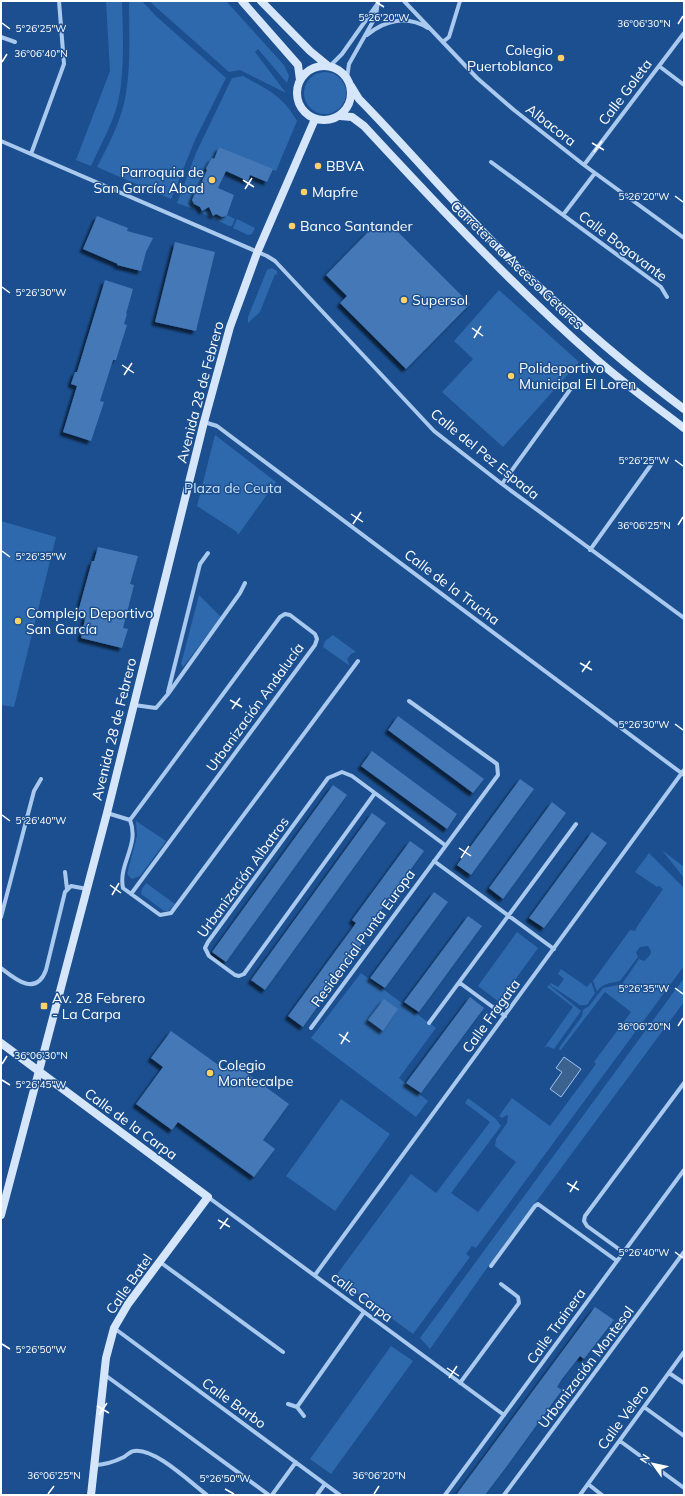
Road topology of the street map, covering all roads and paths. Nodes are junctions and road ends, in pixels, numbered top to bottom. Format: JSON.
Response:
{"nodes":[{"id":1,"x":59,"y":1,"type":"edge"},
{"id":2,"x":242,"y":1,"type":"edge"},
{"id":3,"x":261,"y":1,"type":"edge"},
{"id":4,"x":404,"y":1,"type":"edge"},
{"id":5,"x":460,"y":1,"type":"edge"},
{"id":6,"x":378,"y":2,"type":"edge"},
{"id":7,"x":434,"y":31,"type":"junction"},
{"id":8,"x":684,"y":33,"type":"edge"},
{"id":9,"x":1,"y":37,"type":"edge"},
{"id":10,"x":362,"y":40,"type":"junction"},
{"id":11,"x":444,"y":41,"type":"junction"},
{"id":12,"x":15,"y":42,"type":"dead end"},
{"id":13,"x":329,"y":66,"type":"junction"},
{"id":14,"x":659,"y":66,"type":"junction"},
{"id":15,"x":300,"y":80,"type":"junction"},
{"id":16,"x":349,"y":82,"type":"junction"},
{"id":17,"x":684,"y":85,"type":"edge"},
{"id":18,"x":340,"y":116,"type":"junction"},
{"id":19,"x":315,"y":119,"type":"junction"},
{"id":20,"x":1,"y":141,"type":"edge"},
{"id":21,"x":31,"y":154,"type":"junction"},
{"id":22,"x":491,"y":162,"type":"dead end"},
{"id":23,"x":584,"y":165,"type":"junction"},
{"id":24,"x":595,"y":172,"type":"junction"},
{"id":25,"x":563,"y":215,"type":"junction"},
{"id":26,"x":684,"y":238,"type":"edge"},
{"id":27,"x":257,"y":253,"type":"junction"},
{"id":28,"x":667,"y":297,"type":"dead end"},
{"id":29,"x":572,"y":387,"type":"dead end"},
{"id":30,"x":684,"y":409,"type":"edge"},
{"id":31,"x":204,"y":422,"type":"junction"},
{"id":32,"x":684,"y":428,"type":"edge"},
{"id":33,"x":653,"y":462,"type":"dead end"},
{"id":34,"x":502,"y":484,"type":"junction"},
{"id":35,"x":590,"y":550,"type":"junction"},
{"id":36,"x":208,"y":553,"type":"dead end"},
{"id":37,"x":245,"y":583,"type":"dead end"},
{"id":38,"x":684,"y":618,"type":"edge"},
{"id":39,"x":358,"y":661,"type":"dead end"},
{"id":40,"x":168,"y":694,"type":"junction"},
{"id":41,"x":409,"y":701,"type":"dead end"},
{"id":42,"x":133,"y":705,"type":"junction"},
{"id":43,"x":683,"y":773,"type":"edge"},
{"id":44,"x":41,"y":779,"type":"dead end"},
{"id":45,"x":375,"y":793,"type":"junction"},
{"id":46,"x":107,"y":813,"type":"junction"},
{"id":47,"x":130,"y":820,"type":"junction"},
{"id":48,"x":576,"y":824,"type":"dead end"},
{"id":49,"x":445,"y":845,"type":"junction"},
{"id":50,"x":434,"y":861,"type":"junction"},
{"id":51,"x":65,"y":872,"type":"dead end"},
{"id":52,"x":87,"y":889,"type":"junction"},
{"id":53,"x":67,"y":890,"type":"junction"},
{"id":54,"x":131,"y":894,"type":"junction"},
{"id":55,"x":509,"y":916,"type":"junction"},
{"id":56,"x":1,"y":917,"type":"edge"},
{"id":57,"x":554,"y":949,"type":"junction"},
{"id":58,"x":1,"y":968,"type":"edge"},
{"id":59,"x":460,"y":983,"type":"junction"},
{"id":60,"x":505,"y":1016,"type":"junction"},
{"id":61,"x":429,"y":1023,"type":"dead end"},
{"id":62,"x":311,"y":1028,"type":"dead end"},
{"id":63,"x":1,"y":1043,"type":"edge"},
{"id":64,"x":39,"y":1073,"type":"junction"},
{"id":65,"x":684,"y":1083,"type":"edge"},
{"id":66,"x":684,"y":1170,"type":"edge"},
{"id":67,"x":208,"y":1197,"type":"junction"},
{"id":68,"x":1,"y":1214,"type":"edge"},
{"id":69,"x":623,"y":1252,"type":"junction"},
{"id":70,"x":684,"y":1252,"type":"edge"},
{"id":71,"x":617,"y":1261,"type":"junction"},
{"id":72,"x":160,"y":1262,"type":"junction"},
{"id":73,"x":491,"y":1266,"type":"dead end"},
{"id":74,"x":315,"y":1275,"type":"junction"},
{"id":75,"x":501,"y":1284,"type":"dead end"},
{"id":76,"x":364,"y":1312,"type":"junction"},
{"id":77,"x":114,"y":1328,"type":"junction"},
{"id":78,"x":283,"y":1352,"type":"dead end"},
{"id":79,"x":684,"y":1352,"type":"edge"},
{"id":80,"x":669,"y":1373,"type":"junction"},
{"id":81,"x":104,"y":1374,"type":"junction"},
{"id":82,"x":460,"y":1383,"type":"junction"},
{"id":83,"x":684,"y":1383,"type":"edge"},
{"id":84,"x":288,"y":1404,"type":"dead end"},
{"id":85,"x":297,"y":1407,"type":"junction"},
{"id":86,"x":644,"y":1407,"type":"junction"},
{"id":87,"x":504,"y":1415,"type":"junction"},
{"id":88,"x":304,"y":1416,"type":"dead end"},
{"id":89,"x":684,"y":1436,"type":"edge"},
{"id":90,"x":620,"y":1441,"type":"junction"},
{"id":91,"x":296,"y":1462,"type":"junction"},
{"id":92,"x":94,"y":1465,"type":"junction"},
{"id":93,"x":325,"y":1484,"type":"junction"},
{"id":94,"x":588,"y":1484,"type":"junction"},
{"id":95,"x":684,"y":1488,"type":"edge"},
{"id":96,"x":91,"y":1495,"type":"edge"},
{"id":97,"x":207,"y":1495,"type":"edge"},
{"id":98,"x":270,"y":1495,"type":"edge"},
{"id":99,"x":317,"y":1495,"type":"edge"},
{"id":100,"x":340,"y":1495,"type":"edge"},
{"id":101,"x":445,"y":1495,"type":"edge"},
{"id":102,"x":504,"y":1495,"type":"edge"},
{"id":103,"x":580,"y":1495,"type":"edge"},
{"id":104,"x":602,"y":1495,"type":"edge"}],
"edges":[{"from":1,"to":21,"type":"street"},
{"from":2,"to":15,"type":"street"},
{"from":3,"to":13,"type":"street"},
{"from":4,"to":7,"type":"street","name":"Albacora"},
{"from":5,"to":11,"type":"street"},
{"from":6,"to":10,"type":"street"},
{"from":6,"to":13,"type":"street"},
{"from":7,"to":10,"type":"street","name":"Albacora"},
{"from":7,"to":11,"type":"street","name":"Albacora"},
{"from":8,"to":14,"type":"street","name":"Calle Goleta"},
{"from":9,"to":12,"type":"street"},
{"from":10,"to":16,"type":"street"},
{"from":11,"to":23,"type":"street","name":"Albacora"},
{"from":13,"to":15,"type":"street"},
{"from":13,"to":16,"type":"street"},
{"from":14,"to":17,"type":"street"},
{"from":14,"to":23,"type":"street","name":"Calle Goleta"},
{"from":15,"to":19,"type":"street"},
{"from":16,"to":18,"type":"street"},
{"from":16,"to":30,"type":"street","name":"Carretera a Acceso Getares"},
{"from":18,"to":19,"type":"street"},
{"from":18,"to":32,"type":"street","name":"Carretera a Acceso Getares"},
{"from":19,"to":27,"type":"street","name":"Avenida 28 de Febrero"},
{"from":20,"to":21,"type":"street","name":"Calle del Pez Espada"},
{"from":21,"to":27,"type":"street","name":"Calle del Pez Espada"},
{"from":22,"to":25,"type":"street","name":"Calle Bogavante"},
{"from":23,"to":24,"type":"street","name":"Albacora"},
{"from":24,"to":25,"type":"street","name":"Calle Bogavante"},
{"from":24,"to":26,"type":"street","name":"Albacora"},
{"from":25,"to":28,"type":"street","name":"Calle Bogavante"},
{"from":27,"to":31,"type":"street","name":"Avenida 28 de Febrero"},
{"from":27,"to":34,"type":"street","name":"Calle del Pez Espada"},
{"from":29,"to":34,"type":"street"},
{"from":31,"to":42,"type":"street","name":"Avenida 28 de Febrero"},
{"from":31,"to":43,"type":"street","name":"Calle de la Trucha"},
{"from":33,"to":35,"type":"street"},
{"from":34,"to":35,"type":"street","name":"Calle del Pez Espada"},
{"from":35,"to":38,"type":"street","name":"Calle del Pez Espada"},
{"from":36,"to":40,"type":"street"},
{"from":37,"to":40,"type":"street"},
{"from":39,"to":54,"type":"street"},
{"from":40,"to":42,"type":"street"},
{"from":41,"to":49,"type":"street","name":"Residencial Punta Europa"},
{"from":42,"to":46,"type":"street","name":"Avenida 28 de Febrero"},
{"from":43,"to":57,"type":"street","name":"Calle Fragata"},
{"from":44,"to":56,"type":"street"},
{"from":45,"to":45,"type":"street","name":"Urbanización Albatros"},
{"from":45,"to":49,"type":"street","name":"Urbanización Albatros"},
{"from":46,"to":47,"type":"street"},
{"from":46,"to":52,"type":"street","name":"Avenida 28 de Febrero"},
{"from":47,"to":54,"type":"street"},
{"from":47,"to":54,"type":"street","name":"Urbanización Andalucía"},
{"from":48,"to":55,"type":"street"},
{"from":49,"to":50,"type":"street","name":"Residencial Punta Europa"},
{"from":50,"to":55,"type":"street"},
{"from":50,"to":62,"type":"street","name":"Residencial Punta Europa"},
{"from":51,"to":53,"type":"street"},
{"from":52,"to":53,"type":"street"},
{"from":52,"to":64,"type":"street","name":"Avenida 28 de Febrero"},
{"from":53,"to":58,"type":"street"},
{"from":55,"to":57,"type":"street"},
{"from":55,"to":59,"type":"street"},
{"from":57,"to":60,"type":"street","name":"Calle Fragata"},
{"from":59,"to":60,"type":"street"},
{"from":59,"to":61,"type":"street"},
{"from":60,"to":74,"type":"street","name":"Calle Fragata"},
{"from":63,"to":64,"type":"street","name":"Calle de la Carpa"},
{"from":64,"to":67,"type":"street","name":"Calle de la Carpa"},
{"from":64,"to":68,"type":"street","name":"Avenida 28 de Febrero"},
{"from":65,"to":69,"type":"street"},
{"from":66,"to":69,"type":"street","name":"Calle Trainera"},
{"from":67,"to":72,"type":"street","name":"Calle Batel"},
{"from":67,"to":74,"type":"street","name":"calle Carpa"},
{"from":69,"to":71,"type":"street","name":"Calle Trainera"},
{"from":70,"to":102,"type":"street","name":"Urbanización Montesol"},
{"from":71,"to":73,"type":"street"},
{"from":71,"to":87,"type":"street","name":"Calle Trainera"},
{"from":72,"to":77,"type":"street","name":"Calle Batel"},
{"from":72,"to":78,"type":"street"},
{"from":74,"to":76,"type":"street","name":"calle Carpa"},
{"from":75,"to":82,"type":"street"},
{"from":76,"to":82,"type":"street","name":"calle Carpa"},
{"from":76,"to":85,"type":"street"},
{"from":77,"to":81,"type":"street","name":"Calle Batel"},
{"from":77,"to":91,"type":"street","name":"Calle Barbo"},
{"from":79,"to":80,"type":"street","name":"Calle Velero"},
{"from":80,"to":83,"type":"street"},
{"from":80,"to":86,"type":"street","name":"Calle Velero"},
{"from":81,"to":92,"type":"street","name":"Calle Batel"},
{"from":81,"to":98,"type":"street"},
{"from":82,"to":87,"type":"street","name":"calle Carpa"},
{"from":84,"to":85,"type":"street"},
{"from":85,"to":88,"type":"street"},
{"from":86,"to":89,"type":"street"},
{"from":86,"to":90,"type":"street","name":"Calle Velero"},
{"from":87,"to":101,"type":"street","name":"Calle Trainera"},
{"from":90,"to":94,"type":"street","name":"Calle Velero"},
{"from":90,"to":95,"type":"street"},
{"from":91,"to":93,"type":"street","name":"Calle Barbo"},
{"from":91,"to":98,"type":"street"},
{"from":92,"to":96,"type":"street","name":"Calle Batel"},
{"from":92,"to":97,"type":"street"},
{"from":93,"to":99,"type":"street"},
{"from":93,"to":100,"type":"street","name":"Calle Barbo"},
{"from":94,"to":103,"type":"street","name":"Calle Velero"},
{"from":94,"to":104,"type":"street"}]}
